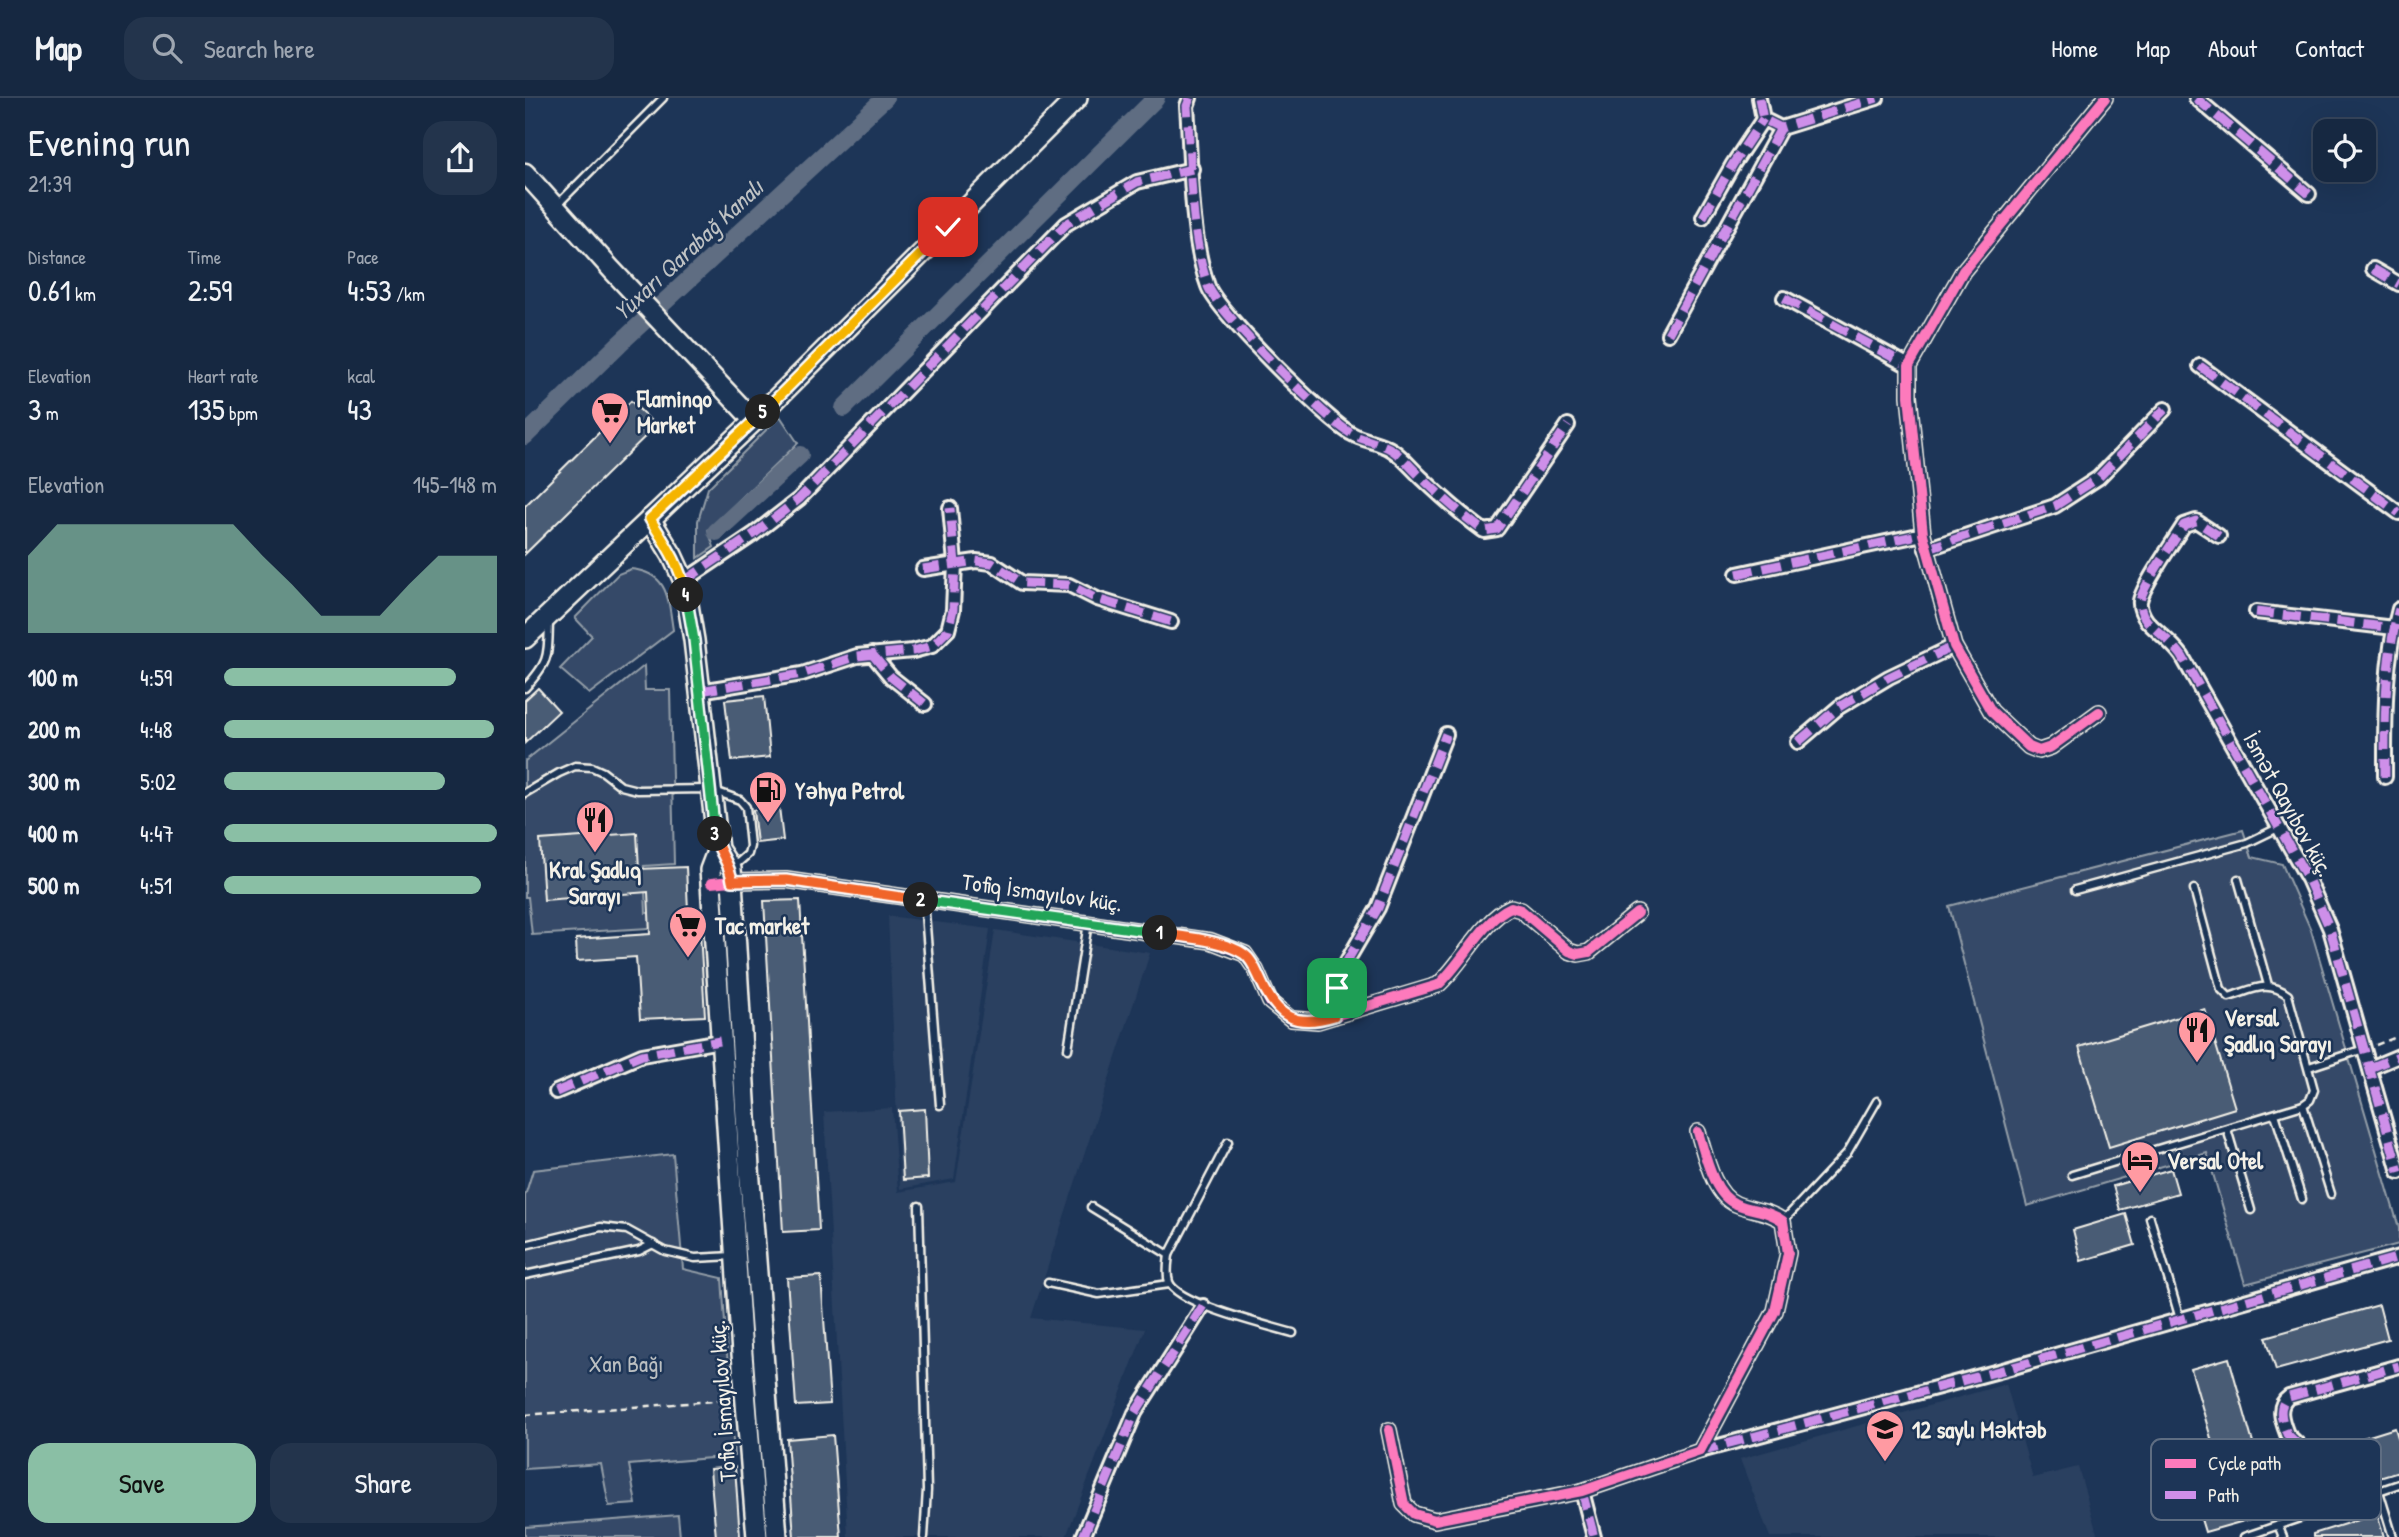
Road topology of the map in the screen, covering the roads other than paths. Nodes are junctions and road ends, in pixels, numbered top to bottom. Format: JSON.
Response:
{"nodes":[{"id":1,"x":663,"y":98,"type":"edge"},
{"id":2,"x":1076,"y":98,"type":"edge"},
{"id":3,"x":1190,"y":98,"type":"edge"},
{"id":4,"x":1759,"y":98,"type":"edge"},
{"id":5,"x":1877,"y":98,"type":"edge"},
{"id":6,"x":2105,"y":98,"type":"edge"},
{"id":7,"x":2196,"y":98,"type":"edge"},
{"id":8,"x":1763,"y":119,"type":"junction"},
{"id":9,"x":1781,"y":128,"type":"junction"},
{"id":10,"x":1192,"y":169,"type":"junction"},
{"id":11,"x":525,"y":173,"type":"edge"},
{"id":12,"x":2309,"y":194,"type":"dead end"},
{"id":13,"x":555,"y":206,"type":"junction"},
{"id":14,"x":1703,"y":217,"type":"dead end"},
{"id":15,"x":2373,"y":269,"type":"dead end"},
{"id":16,"x":2399,"y":284,"type":"edge"},
{"id":17,"x":1784,"y":298,"type":"dead end"},
{"id":18,"x":1668,"y":334,"type":"dead end"},
{"id":19,"x":1909,"y":366,"type":"junction"},
{"id":20,"x":2200,"y":366,"type":"dead end"},
{"id":21,"x":2165,"y":409,"type":"dead end"},
{"id":22,"x":754,"y":421,"type":"junction"},
{"id":23,"x":1568,"y":425,"type":"dead end"},
{"id":24,"x":950,"y":508,"type":"dead end"},
{"id":25,"x":2399,"y":513,"type":"edge"},
{"id":26,"x":650,"y":519,"type":"junction"},
{"id":27,"x":1923,"y":534,"type":"junction"},
{"id":28,"x":2220,"y":536,"type":"dead end"},
{"id":29,"x":1926,"y":549,"type":"junction"},
{"id":30,"x":955,"y":563,"type":"junction"},
{"id":31,"x":923,"y":569,"type":"dead end"},
{"id":32,"x":1737,"y":574,"type":"dead end"},
{"id":33,"x":684,"y":581,"type":"junction"},
{"id":34,"x":2399,"y":609,"type":"edge"},
{"id":35,"x":2256,"y":612,"type":"dead end"},
{"id":36,"x":550,"y":614,"type":"junction"},
{"id":37,"x":1171,"y":622,"type":"dead end"},
{"id":38,"x":2394,"y":628,"type":"junction"},
{"id":39,"x":525,"y":638,"type":"edge"},
{"id":40,"x":1954,"y":646,"type":"junction"},
{"id":41,"x":872,"y":654,"type":"junction"},
{"id":42,"x":525,"y":688,"type":"edge"},
{"id":43,"x":700,"y":691,"type":"junction"},
{"id":44,"x":925,"y":704,"type":"dead end"},
{"id":45,"x":2099,"y":712,"type":"dead end"},
{"id":46,"x":1446,"y":734,"type":"dead end"},
{"id":47,"x":1798,"y":743,"type":"dead end"},
{"id":48,"x":2385,"y":776,"type":"dead end"},
{"id":49,"x":709,"y":789,"type":"junction"},
{"id":50,"x":525,"y":793,"type":"edge"},
{"id":51,"x":2278,"y":828,"type":"junction"},
{"id":52,"x":717,"y":849,"type":"junction"},
{"id":53,"x":731,"y":875,"type":"junction"},
{"id":54,"x":2238,"y":880,"type":"dead end"},
{"id":55,"x":711,"y":883,"type":"junction"},
{"id":56,"x":2075,"y":890,"type":"dead end"},
{"id":57,"x":2194,"y":890,"type":"dead end"},
{"id":58,"x":925,"y":900,"type":"junction"},
{"id":59,"x":1637,"y":913,"type":"dead end"},
{"id":60,"x":1088,"y":923,"type":"junction"},
{"id":61,"x":2268,"y":985,"type":"junction"},
{"id":62,"x":1334,"y":1016,"type":"junction"},
{"id":63,"x":720,"y":1041,"type":"junction"},
{"id":64,"x":1068,"y":1049,"type":"dead end"},
{"id":65,"x":2364,"y":1049,"type":"junction"},
{"id":66,"x":2399,"y":1056,"type":"edge"},
{"id":67,"x":2309,"y":1067,"type":"junction"},
{"id":68,"x":2369,"y":1068,"type":"junction"},
{"id":69,"x":556,"y":1092,"type":"dead end"},
{"id":70,"x":1877,"y":1101,"type":"dead end"},
{"id":71,"x":940,"y":1105,"type":"dead end"},
{"id":72,"x":2303,"y":1105,"type":"junction"},
{"id":73,"x":2275,"y":1114,"type":"junction"},
{"id":74,"x":2227,"y":1129,"type":"junction"},
{"id":75,"x":1697,"y":1132,"type":"dead end"},
{"id":76,"x":1228,"y":1142,"type":"dead end"},
{"id":77,"x":2399,"y":1172,"type":"edge"},
{"id":78,"x":2072,"y":1175,"type":"dead end"},
{"id":79,"x":2331,"y":1194,"type":"dead end"},
{"id":80,"x":2302,"y":1199,"type":"dead end"},
{"id":81,"x":919,"y":1206,"type":"dead end"},
{"id":82,"x":1091,"y":1207,"type":"dead end"},
{"id":83,"x":2251,"y":1210,"type":"dead end"},
{"id":84,"x":2150,"y":1218,"type":"dead end"},
{"id":85,"x":1783,"y":1221,"type":"junction"},
{"id":86,"x":653,"y":1244,"type":"junction"},
{"id":87,"x":525,"y":1245,"type":"edge"},
{"id":88,"x":1169,"y":1255,"type":"junction"},
{"id":89,"x":735,"y":1256,"type":"junction"},
{"id":90,"x":2399,"y":1257,"type":"edge"},
{"id":91,"x":525,"y":1275,"type":"edge"},
{"id":92,"x":1048,"y":1283,"type":"dead end"},
{"id":93,"x":1169,"y":1283,"type":"junction"},
{"id":94,"x":1203,"y":1306,"type":"junction"},
{"id":95,"x":2180,"y":1320,"type":"junction"},
{"id":96,"x":1293,"y":1333,"type":"dead end"},
{"id":97,"x":2399,"y":1366,"type":"edge"},
{"id":98,"x":1389,"y":1430,"type":"dead end"},
{"id":99,"x":2293,"y":1439,"type":"edge"},
{"id":100,"x":1700,"y":1451,"type":"junction"},
{"id":101,"x":2399,"y":1484,"type":"edge"},
{"id":102,"x":2381,"y":1490,"type":"edge"},
{"id":103,"x":1582,"y":1492,"type":"junction"},
{"id":104,"x":2381,"y":1498,"type":"edge"},
{"id":105,"x":2293,"y":1520,"type":"edge"},
{"id":106,"x":2278,"y":1525,"type":"junction"},
{"id":107,"x":757,"y":1537,"type":"edge"},
{"id":108,"x":777,"y":1537,"type":"edge"},
{"id":109,"x":923,"y":1537,"type":"edge"},
{"id":110,"x":1083,"y":1537,"type":"edge"},
{"id":111,"x":1594,"y":1537,"type":"edge"},
{"id":112,"x":2244,"y":1537,"type":"edge"},
{"id":113,"x":2283,"y":1537,"type":"edge"},
{"id":114,"x":2393,"y":1537,"type":"edge"}],
"edges":[{"from":1,"to":13,"type":"lane"},
{"from":2,"to":22,"type":"main road"},
{"from":3,"to":10,"type":"street"},
{"from":4,"to":8,"type":"street"},
{"from":5,"to":9,"type":"street"},
{"from":6,"to":19,"type":"street"},
{"from":7,"to":12,"type":"street"},
{"from":8,"to":9,"type":"street"},
{"from":8,"to":14,"type":"street"},
{"from":9,"to":18,"type":"street"},
{"from":10,"to":23,"type":"street"},
{"from":10,"to":33,"type":"street"},
{"from":11,"to":13,"type":"street"},
{"from":13,"to":22,"type":"street"},
{"from":15,"to":16,"type":"street"},
{"from":17,"to":19,"type":"street"},
{"from":19,"to":27,"type":"street"},
{"from":20,"to":25,"type":"street"},
{"from":21,"to":29,"type":"street"},
{"from":22,"to":26,"type":"main road"},
{"from":24,"to":30,"type":"street"},
{"from":26,"to":33,"type":"main road"},
{"from":26,"to":36,"type":"main road"},
{"from":27,"to":29,"type":"street"},
{"from":27,"to":32,"type":"street"},
{"from":28,"to":51,"type":"street","name":"İsmət Qayıbov küç."},
{"from":29,"to":40,"type":"street"},
{"from":30,"to":31,"type":"street"},
{"from":30,"to":37,"type":"street"},
{"from":30,"to":41,"type":"street"},
{"from":33,"to":43,"type":"main road"},
{"from":34,"to":38,"type":"street"},
{"from":35,"to":38,"type":"street"},
{"from":36,"to":39,"type":"main road"},
{"from":36,"to":42,"type":"lane"},
{"from":38,"to":48,"type":"street"},
{"from":40,"to":45,"type":"street"},
{"from":40,"to":47,"type":"street"},
{"from":41,"to":43,"type":"street"},
{"from":41,"to":44,"type":"street"},
{"from":43,"to":49,"type":"main road"},
{"from":46,"to":62,"type":"street"},
{"from":49,"to":50,"type":"lane"},
{"from":49,"to":52,"type":"main road"},
{"from":49,"to":53,"type":"lane"},
{"from":51,"to":56,"type":"lane"},
{"from":51,"to":65,"type":"street","name":"İsmət Qayıbov küç."},
{"from":52,"to":53,"type":"main road"},
{"from":52,"to":55,"type":"main road","name":"Tofiq İsmayılov küç."},
{"from":53,"to":55,"type":"street","name":"Tofiq İsmayılov küç."},
{"from":53,"to":58,"type":"street","name":"Tofiq İsmayılov küç."},
{"from":53,"to":108,"type":"main road"},
{"from":54,"to":61,"type":"lane"},
{"from":55,"to":63,"type":"main road","name":"Tofiq İsmayılov küç."},
{"from":57,"to":61,"type":"lane"},
{"from":58,"to":60,"type":"street","name":"Tofiq İsmayılov küç."},
{"from":58,"to":71,"type":"lane"},
{"from":59,"to":62,"type":"street","name":"Tofiq İsmayılov küç."},
{"from":60,"to":62,"type":"street","name":"Tofiq İsmayılov küç."},
{"from":60,"to":64,"type":"lane"},
{"from":61,"to":67,"type":"lane"},
{"from":63,"to":69,"type":"street"},
{"from":63,"to":89,"type":"main road","name":"Tofiq İsmayılov küç."},
{"from":65,"to":67,"type":"lane"},
{"from":65,"to":68,"type":"street","name":"İsmət Qayıbov küç."},
{"from":66,"to":68,"type":"street"},
{"from":67,"to":72,"type":"lane"},
{"from":68,"to":77,"type":"street","name":"İsmət Qayıbov küç."},
{"from":70,"to":85,"type":"lane"},
{"from":72,"to":73,"type":"lane"},
{"from":72,"to":79,"type":"lane"},
{"from":73,"to":74,"type":"lane"},
{"from":73,"to":80,"type":"lane"},
{"from":74,"to":78,"type":"lane"},
{"from":74,"to":83,"type":"lane"},
{"from":75,"to":85,"type":"street"},
{"from":76,"to":88,"type":"lane"},
{"from":81,"to":109,"type":"lane"},
{"from":82,"to":88,"type":"lane"},
{"from":84,"to":95,"type":"lane"},
{"from":85,"to":100,"type":"street"},
{"from":86,"to":87,"type":"lane"},
{"from":86,"to":89,"type":"lane"},
{"from":86,"to":91,"type":"lane"},
{"from":88,"to":93,"type":"lane"},
{"from":89,"to":107,"type":"main road","name":"Tofiq İsmayılov küç."},
{"from":90,"to":95,"type":"street"},
{"from":92,"to":93,"type":"lane"},
{"from":93,"to":94,"type":"lane"},
{"from":94,"to":96,"type":"lane"},
{"from":94,"to":110,"type":"street"},
{"from":95,"to":100,"type":"street"},
{"from":97,"to":99,"type":"street"},
{"from":98,"to":103,"type":"street"},
{"from":100,"to":103,"type":"street"},
{"from":101,"to":102,"type":"lane"},
{"from":103,"to":111,"type":"street"},
{"from":104,"to":114,"type":"lane"},
{"from":105,"to":106,"type":"lane"},
{"from":106,"to":112,"type":"lane"},
{"from":106,"to":113,"type":"lane"}]}
